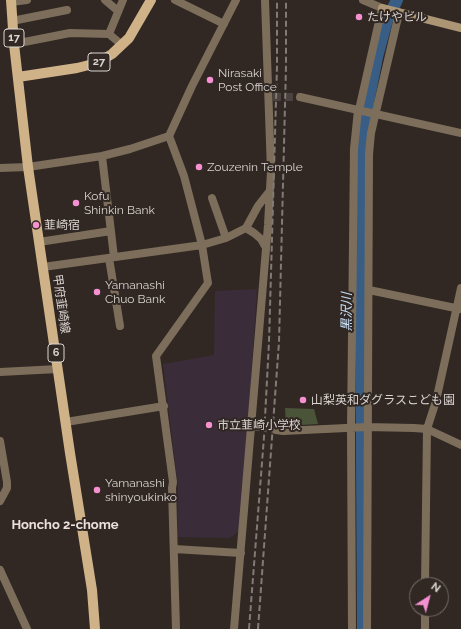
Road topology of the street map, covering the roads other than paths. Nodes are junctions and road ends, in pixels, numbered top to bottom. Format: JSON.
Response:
{"nodes":[{"id":1,"x":27,"y":0,"type":"edge"},
{"id":2,"x":105,"y":0,"type":"edge"},
{"id":3,"x":123,"y":0,"type":"edge"},
{"id":4,"x":151,"y":0,"type":"edge"},
{"id":5,"x":175,"y":0,"type":"edge"},
{"id":6,"x":236,"y":0,"type":"edge"},
{"id":7,"x":265,"y":0,"type":"edge"},
{"id":8,"x":364,"y":0,"type":"edge"},
{"id":9,"x":11,"y":1,"type":"edge"},
{"id":10,"x":382,"y":8,"type":"junction"},
{"id":11,"x":67,"y":10,"type":"dead end"},
{"id":12,"x":118,"y":11,"type":"junction"},
{"id":13,"x":399,"y":13,"type":"junction"},
{"id":14,"x":12,"y":21,"type":"junction"},
{"id":15,"x":224,"y":24,"type":"junction"},
{"id":16,"x":461,"y":28,"type":"edge"},
{"id":17,"x":109,"y":34,"type":"junction"},
{"id":18,"x":14,"y":44,"type":"junction"},
{"id":19,"x":122,"y":45,"type":"junction"},
{"id":20,"x":18,"y":77,"type":"junction"},
{"id":21,"x":300,"y":97,"type":"tunnel mouth"},
{"id":22,"x":359,"y":110,"type":"junction"},
{"id":23,"x":375,"y":113,"type":"junction"},
{"id":24,"x":461,"y":133,"type":"edge"},
{"id":25,"x":169,"y":136,"type":"junction"},
{"id":26,"x":102,"y":156,"type":"junction"},
{"id":27,"x":28,"y":167,"type":"junction"},
{"id":28,"x":0,"y":168,"type":"edge"},
{"id":29,"x":270,"y":191,"type":"junction"},
{"id":30,"x":212,"y":198,"type":"dead end"},
{"id":31,"x":246,"y":228,"type":"junction"},
{"id":32,"x":111,"y":230,"type":"junction"},
{"id":33,"x":226,"y":238,"type":"junction"},
{"id":34,"x":39,"y":242,"type":"junction"},
{"id":35,"x":202,"y":245,"type":"junction"},
{"id":36,"x":265,"y":246,"type":"junction"},
{"id":37,"x":112,"y":258,"type":"junction"},
{"id":38,"x":43,"y":267,"type":"junction"},
{"id":39,"x":461,"y":288,"type":"edge"},
{"id":40,"x":369,"y":290,"type":"junction"},
{"id":41,"x":459,"y":308,"type":"edge"},
{"id":42,"x":120,"y":326,"type":"dead end"},
{"id":43,"x":58,"y":369,"type":"junction"},
{"id":44,"x":0,"y":372,"type":"edge"},
{"id":45,"x":164,"y":406,"type":"junction"},
{"id":46,"x":66,"y":422,"type":"junction"},
{"id":47,"x":251,"y":426,"type":"junction"},
{"id":48,"x":260,"y":427,"type":"tunnel mouth"},
{"id":49,"x":367,"y":427,"type":"junction"},
{"id":50,"x":351,"y":428,"type":"junction"},
{"id":51,"x":427,"y":429,"type":"junction"},
{"id":52,"x":276,"y":430,"type":"tunnel mouth"},
{"id":53,"x":0,"y":441,"type":"edge"},
{"id":54,"x":461,"y":445,"type":"edge"},
{"id":55,"x":0,"y":501,"type":"edge"},
{"id":56,"x":174,"y":549,"type":"junction"},
{"id":57,"x":241,"y":553,"type":"junction"},
{"id":58,"x":0,"y":570,"type":"edge"},
{"id":59,"x":425,"y":577,"type":"edge"},
{"id":60,"x":425,"y":617,"type":"edge"},
{"id":61,"x":27,"y":629,"type":"edge"},
{"id":62,"x":95,"y":629,"type":"edge"},
{"id":63,"x":176,"y":629,"type":"edge"},
{"id":64,"x":234,"y":629,"type":"edge"},
{"id":65,"x":352,"y":629,"type":"edge"},
{"id":66,"x":367,"y":629,"type":"edge"},
{"id":67,"x":424,"y":629,"type":"edge"}],
"edges":[{"from":1,"to":9,"type":"street"},
{"from":2,"to":12,"type":"street"},
{"from":3,"to":12,"type":"street"},
{"from":4,"to":19,"type":"main road","number":"27"},
{"from":5,"to":15,"type":"street"},
{"from":6,"to":15,"type":"street"},
{"from":7,"to":29,"type":"street"},
{"from":8,"to":10,"type":"street"},
{"from":9,"to":14,"type":"main road","number":"17"},
{"from":10,"to":13,"type":"street"},
{"from":10,"to":22,"type":"street"},
{"from":11,"to":14,"type":"street"},
{"from":12,"to":17,"type":"street"},
{"from":13,"to":16,"type":"street"},
{"from":13,"to":23,"type":"street"},
{"from":14,"to":18,"type":"main road","number":"17"},
{"from":15,"to":25,"type":"street"},
{"from":17,"to":18,"type":"street"},
{"from":17,"to":19,"type":"street"},
{"from":18,"to":20,"type":"main road","number":"17"},
{"from":19,"to":20,"type":"main road","number":"27"},
{"from":20,"to":27,"type":"main road","name":"甲府韮崎線","number":"6"},
{"from":21,"to":22,"type":"street"},
{"from":22,"to":23,"type":"street"},
{"from":22,"to":50,"type":"street"},
{"from":23,"to":24,"type":"street"},
{"from":23,"to":40,"type":"street"},
{"from":25,"to":26,"type":"street"},
{"from":25,"to":35,"type":"street"},
{"from":26,"to":27,"type":"street"},
{"from":26,"to":32,"type":"street"},
{"from":27,"to":28,"type":"street"},
{"from":27,"to":34,"type":"main road","name":"甲府韮崎線","number":"6"},
{"from":29,"to":31,"type":"street"},
{"from":29,"to":36,"type":"street"},
{"from":30,"to":33,"type":"street"},
{"from":31,"to":33,"type":"street"},
{"from":31,"to":36,"type":"street"},
{"from":32,"to":34,"type":"street"},
{"from":32,"to":37,"type":"street"},
{"from":33,"to":35,"type":"street"},
{"from":34,"to":38,"type":"main road","name":"甲府韮崎線","number":"6"},
{"from":35,"to":37,"type":"street"},
{"from":35,"to":45,"type":"street"},
{"from":36,"to":47,"type":"street"},
{"from":37,"to":38,"type":"street"},
{"from":37,"to":42,"type":"street"},
{"from":38,"to":43,"type":"main road","name":"甲府韮崎線","number":"6"},
{"from":39,"to":41,"type":"street"},
{"from":40,"to":41,"type":"street"},
{"from":40,"to":49,"type":"street"},
{"from":41,"to":51,"type":"street"},
{"from":43,"to":44,"type":"street"},
{"from":43,"to":46,"type":"main road","name":"甲府韮崎線","number":"6"},
{"from":45,"to":46,"type":"street"},
{"from":45,"to":56,"type":"street"},
{"from":46,"to":62,"type":"main road","name":"甲府韮崎線","number":"6"},
{"from":47,"to":48,"type":"street"},
{"from":47,"to":57,"type":"street"},
{"from":49,"to":50,"type":"street"},
{"from":49,"to":51,"type":"street"},
{"from":49,"to":66,"type":"street"},
{"from":50,"to":52,"type":"street"},
{"from":50,"to":65,"type":"street"},
{"from":51,"to":54,"type":"street"},
{"from":51,"to":59,"type":"street"},
{"from":53,"to":55,"type":"street"},
{"from":56,"to":57,"type":"street"},
{"from":56,"to":63,"type":"street"},
{"from":57,"to":64,"type":"street"},
{"from":58,"to":61,"type":"street"},
{"from":60,"to":67,"type":"street"}]}
